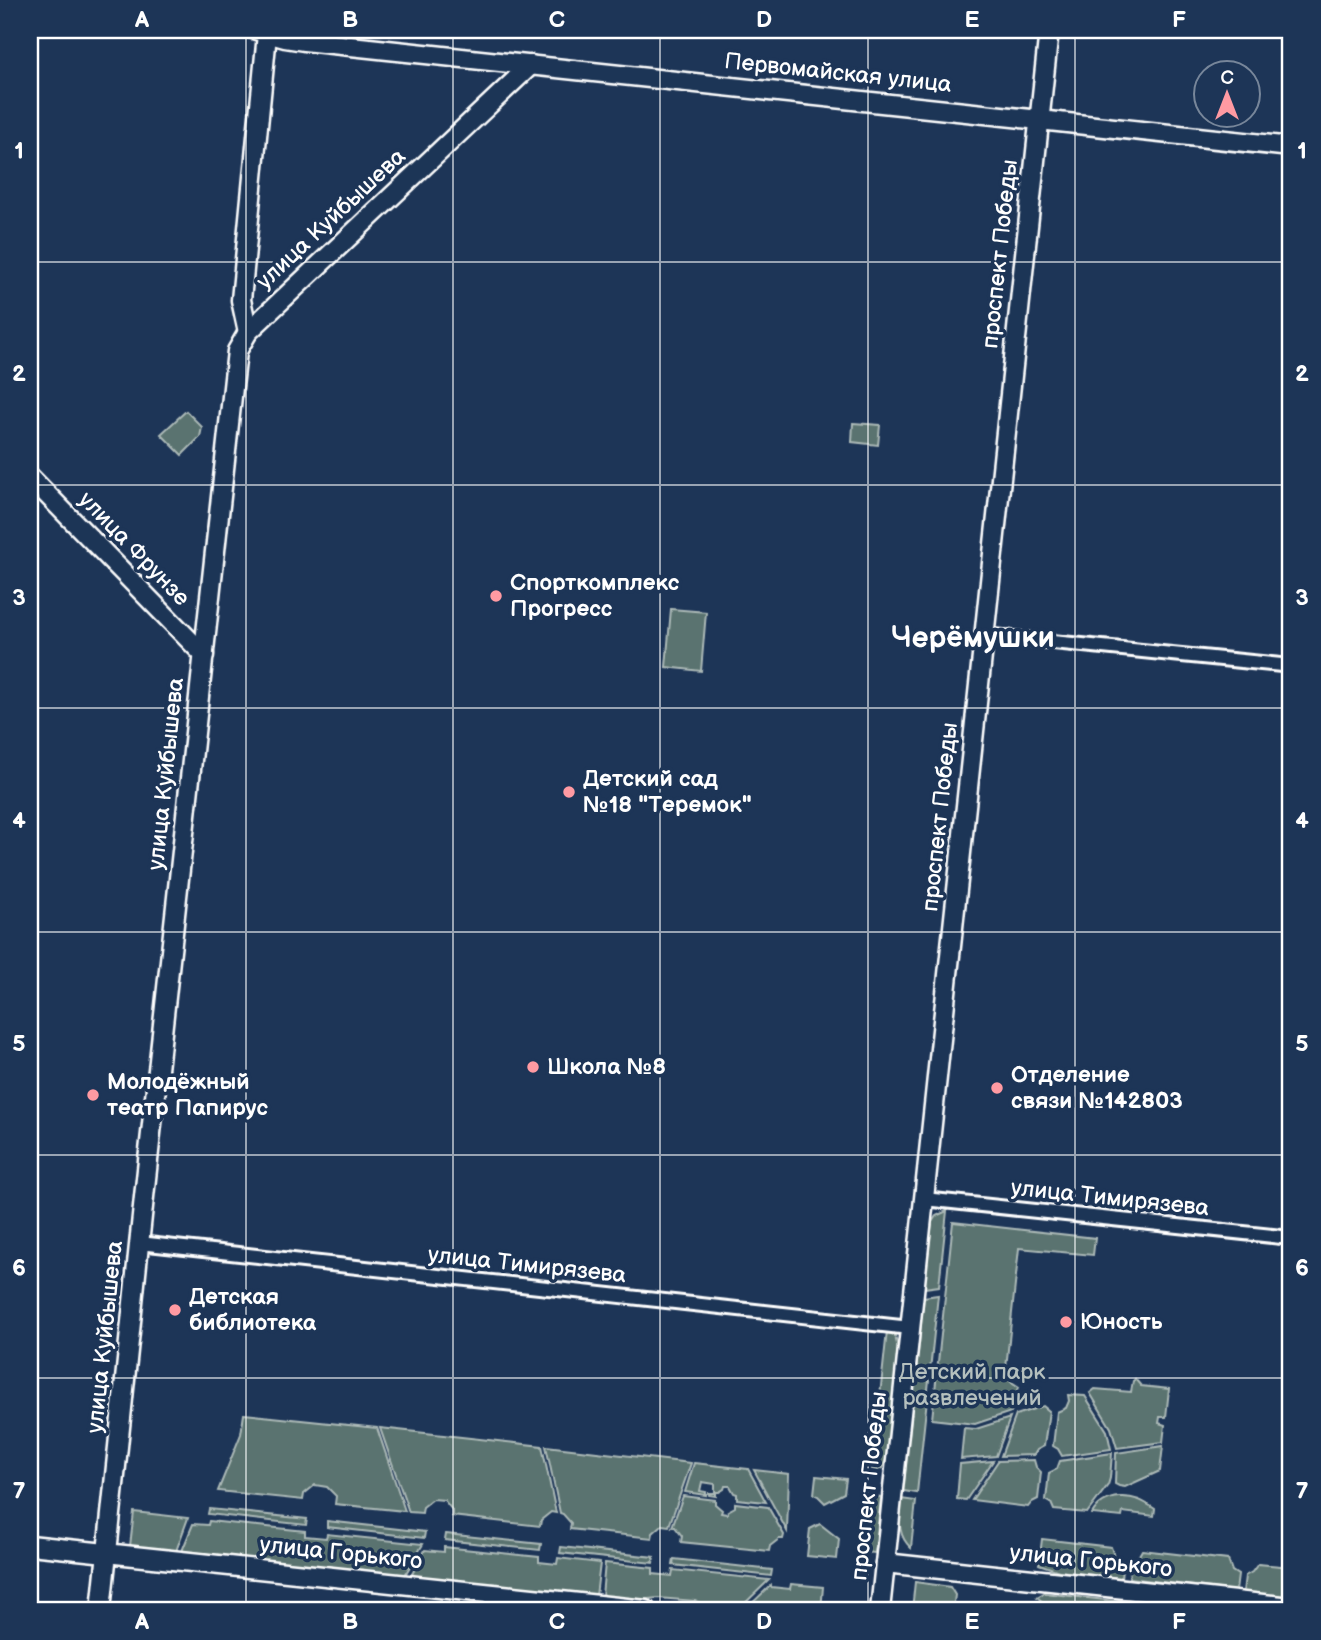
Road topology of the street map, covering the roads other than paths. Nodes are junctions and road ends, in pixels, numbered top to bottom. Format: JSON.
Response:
{"nodes":[{"id":1,"x":1049,"y":30,"type":"edge"},
{"id":2,"x":261,"y":32,"type":"edge"},
{"id":3,"x":531,"y":65,"type":"junction"},
{"id":4,"x":1039,"y":120,"type":"junction"},
{"id":5,"x":1291,"y":147,"type":"edge"},
{"id":6,"x":247,"y":332,"type":"junction"},
{"id":7,"x":30,"y":477,"type":"edge"},
{"id":8,"x":984,"y":635,"type":"junction"},
{"id":9,"x":204,"y":655,"type":"junction"},
{"id":10,"x":1291,"y":666,"type":"edge"},
{"id":11,"x":924,"y":1199,"type":"junction"},
{"id":12,"x":1291,"y":1238,"type":"edge"},
{"id":13,"x":139,"y":1243,"type":"junction"},
{"id":14,"x":910,"y":1328,"type":"junction"},
{"id":15,"x":30,"y":1545,"type":"edge"},
{"id":16,"x":107,"y":1553,"type":"junction"},
{"id":17,"x":885,"y":1563,"type":"junction"},
{"id":18,"x":1204,"y":1604,"type":"edge"},
{"id":19,"x":1291,"y":1607,"type":"edge"},
{"id":20,"x":614,"y":1609,"type":"edge"},
{"id":21,"x":101,"y":1610,"type":"edge"},
{"id":22,"x":646,"y":1610,"type":"edge"},
{"id":23,"x":880,"y":1610,"type":"edge"}],
"edges":[{"from":1,"to":4,"type":"main road","name":"проспект Победы"},
{"from":2,"to":3,"type":"main road","name":"Первомайская улица"},
{"from":2,"to":6,"type":"main road"},
{"from":3,"to":4,"type":"main road","name":"Первомайская улица"},
{"from":3,"to":6,"type":"main road","name":"улица Куйбышева"},
{"from":4,"to":5,"type":"main road","name":"Первомайская улица"},
{"from":4,"to":8,"type":"main road","name":"проспект Победы"},
{"from":6,"to":9,"type":"main road","name":"улица Куйбышева"},
{"from":7,"to":9,"type":"main road","name":"улица Фрунзе"},
{"from":8,"to":10,"type":"street"},
{"from":8,"to":11,"type":"main road","name":"проспект Победы"},
{"from":9,"to":13,"type":"main road","name":"улица Куйбышева"},
{"from":11,"to":12,"type":"street","name":"улица Тимирязева"},
{"from":11,"to":14,"type":"main road","name":"проспект Победы"},
{"from":13,"to":14,"type":"street","name":"улица Тимирязева"},
{"from":13,"to":16,"type":"main road","name":"улица Куйбышева"},
{"from":14,"to":17,"type":"main road","name":"проспект Победы"},
{"from":15,"to":16,"type":"main road","name":"улица Горького"},
{"from":16,"to":20,"type":"main road","name":"улица Горького"},
{"from":16,"to":21,"type":"main road","name":"улица Куйбышева"},
{"from":17,"to":18,"type":"main road","name":"улица Горького"},
{"from":17,"to":23,"type":"main road","name":"проспект Победы"},
{"from":18,"to":19,"type":"main road","name":"улица Горького"},
{"from":20,"to":22,"type":"main road","name":"улица Горького"}]}
